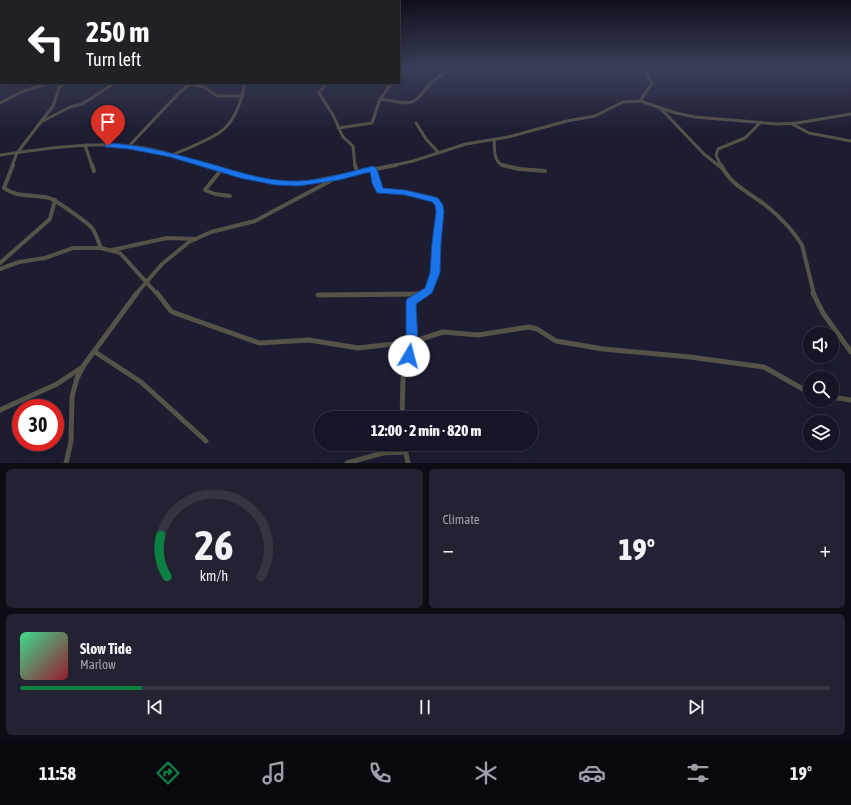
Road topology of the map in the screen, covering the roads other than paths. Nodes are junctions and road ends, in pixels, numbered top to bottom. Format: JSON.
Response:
{"nodes":[{"id":1,"x":28,"y":90,"type":"edge"},
{"id":2,"x":58,"y":90,"type":"edge"},
{"id":3,"x":105,"y":90,"type":"edge"},
{"id":4,"x":183,"y":90,"type":"edge"},
{"id":5,"x":208,"y":90,"type":"edge"},
{"id":6,"x":244,"y":90,"type":"edge"},
{"id":7,"x":320,"y":90,"type":"edge"},
{"id":8,"x":387,"y":90,"type":"edge"},
{"id":9,"x":425,"y":90,"type":"edge"},
{"id":10,"x":649,"y":90,"type":"edge"},
{"id":11,"x":243,"y":96,"type":"junction"},
{"id":12,"x":380,"y":99,"type":"junction"},
{"id":13,"x":640,"y":101,"type":"junction"},
{"id":14,"x":0,"y":103,"type":"edge"},
{"id":15,"x":661,"y":108,"type":"junction"},
{"id":16,"x":851,"y":114,"type":"edge"},
{"id":17,"x":41,"y":122,"type":"junction"},
{"id":18,"x":761,"y":122,"type":"junction"},
{"id":19,"x":416,"y":123,"type":"dead end"},
{"id":20,"x":791,"y":124,"type":"junction"},
{"id":21,"x":338,"y":128,"type":"junction"},
{"id":22,"x":494,"y":140,"type":"junction"},
{"id":23,"x":851,"y":141,"type":"edge"},
{"id":24,"x":85,"y":145,"type":"junction"},
{"id":25,"x":129,"y":146,"type":"junction"},
{"id":26,"x":438,"y":152,"type":"junction"},
{"id":27,"x":17,"y":153,"type":"junction"},
{"id":28,"x":171,"y":155,"type":"junction"},
{"id":29,"x":0,"y":156,"type":"edge"},
{"id":30,"x":373,"y":169,"type":"junction"},
{"id":31,"x":723,"y":169,"type":"junction"},
{"id":32,"x":221,"y":170,"type":"junction"},
{"id":33,"x":94,"y":171,"type":"dead end"},
{"id":34,"x":357,"y":172,"type":"junction"},
{"id":35,"x":545,"y":172,"type":"dead end"},
{"id":36,"x":339,"y":177,"type":"junction"},
{"id":37,"x":230,"y":196,"type":"dead end"},
{"id":38,"x":55,"y":200,"type":"junction"},
{"id":39,"x":196,"y":239,"type":"junction"},
{"id":40,"x":101,"y":248,"type":"junction"},
{"id":41,"x":112,"y":250,"type":"junction"},
{"id":42,"x":0,"y":263,"type":"edge"},
{"id":43,"x":0,"y":270,"type":"edge"},
{"id":44,"x":146,"y":280,"type":"junction"},
{"id":45,"x":421,"y":294,"type":"junction"},
{"id":46,"x":318,"y":295,"type":"dead end"},
{"id":47,"x":412,"y":342,"type":"junction"},
{"id":48,"x":95,"y":352,"type":"junction"},
{"id":49,"x":851,"y":352,"type":"edge"},
{"id":50,"x":82,"y":368,"type":"junction"},
{"id":51,"x":803,"y":390,"type":"edge"},
{"id":52,"x":839,"y":398,"type":"edge"},
{"id":53,"x":851,"y":400,"type":"edge"},
{"id":54,"x":0,"y":410,"type":"edge"},
{"id":55,"x":402,"y":411,"type":"edge"},
{"id":56,"x":206,"y":441,"type":"dead end"},
{"id":57,"x":405,"y":452,"type":"joint"},
{"id":58,"x":66,"y":463,"type":"edge"},
{"id":59,"x":347,"y":463,"type":"edge"},
{"id":60,"x":408,"y":463,"type":"edge"}],
"edges":[{"from":1,"to":14,"type":"street"},
{"from":2,"to":17,"type":"street"},
{"from":3,"to":17,"type":"street"},
{"from":4,"to":25,"type":"street"},
{"from":5,"to":11,"type":"street"},
{"from":6,"to":11,"type":"street"},
{"from":7,"to":21,"type":"street"},
{"from":8,"to":12,"type":"street"},
{"from":9,"to":12,"type":"street"},
{"from":10,"to":13,"type":"street"},
{"from":11,"to":28,"type":"street"},
{"from":12,"to":21,"type":"street"},
{"from":13,"to":15,"type":"street"},
{"from":13,"to":22,"type":"street"},
{"from":15,"to":18,"type":"street"},
{"from":15,"to":31,"type":"street"},
{"from":16,"to":20,"type":"street"},
{"from":17,"to":27,"type":"street"},
{"from":18,"to":20,"type":"street"},
{"from":18,"to":31,"type":"street"},
{"from":19,"to":26,"type":"street"},
{"from":20,"to":23,"type":"street"},
{"from":21,"to":34,"type":"street"},
{"from":22,"to":26,"type":"street"},
{"from":22,"to":35,"type":"street"},
{"from":24,"to":25,"type":"street"},
{"from":24,"to":27,"type":"street"},
{"from":24,"to":33,"type":"street"},
{"from":25,"to":28,"type":"street"},
{"from":26,"to":30,"type":"street"},
{"from":27,"to":29,"type":"street"},
{"from":27,"to":38,"type":"street"},
{"from":28,"to":32,"type":"street"},
{"from":30,"to":34,"type":"street"},
{"from":30,"to":45,"type":"street"},
{"from":31,"to":49,"type":"street"},
{"from":32,"to":36,"type":"street"},
{"from":32,"to":37,"type":"street"},
{"from":34,"to":36,"type":"street"},
{"from":36,"to":39,"type":"street"},
{"from":38,"to":40,"type":"street"},
{"from":38,"to":42,"type":"street"},
{"from":39,"to":41,"type":"street"},
{"from":39,"to":44,"type":"street"},
{"from":40,"to":41,"type":"street"},
{"from":40,"to":43,"type":"street"},
{"from":41,"to":44,"type":"street"},
{"from":44,"to":47,"type":"street"},
{"from":44,"to":48,"type":"street"},
{"from":45,"to":46,"type":"street"},
{"from":45,"to":47,"type":"street"},
{"from":47,"to":51,"type":"street"},
{"from":47,"to":55,"type":"street"},
{"from":48,"to":50,"type":"street"},
{"from":48,"to":56,"type":"street"},
{"from":50,"to":54,"type":"street"},
{"from":50,"to":58,"type":"street"},
{"from":52,"to":53,"type":"street"},
{"from":57,"to":59,"type":"street"},
{"from":57,"to":60,"type":"street"}]}
